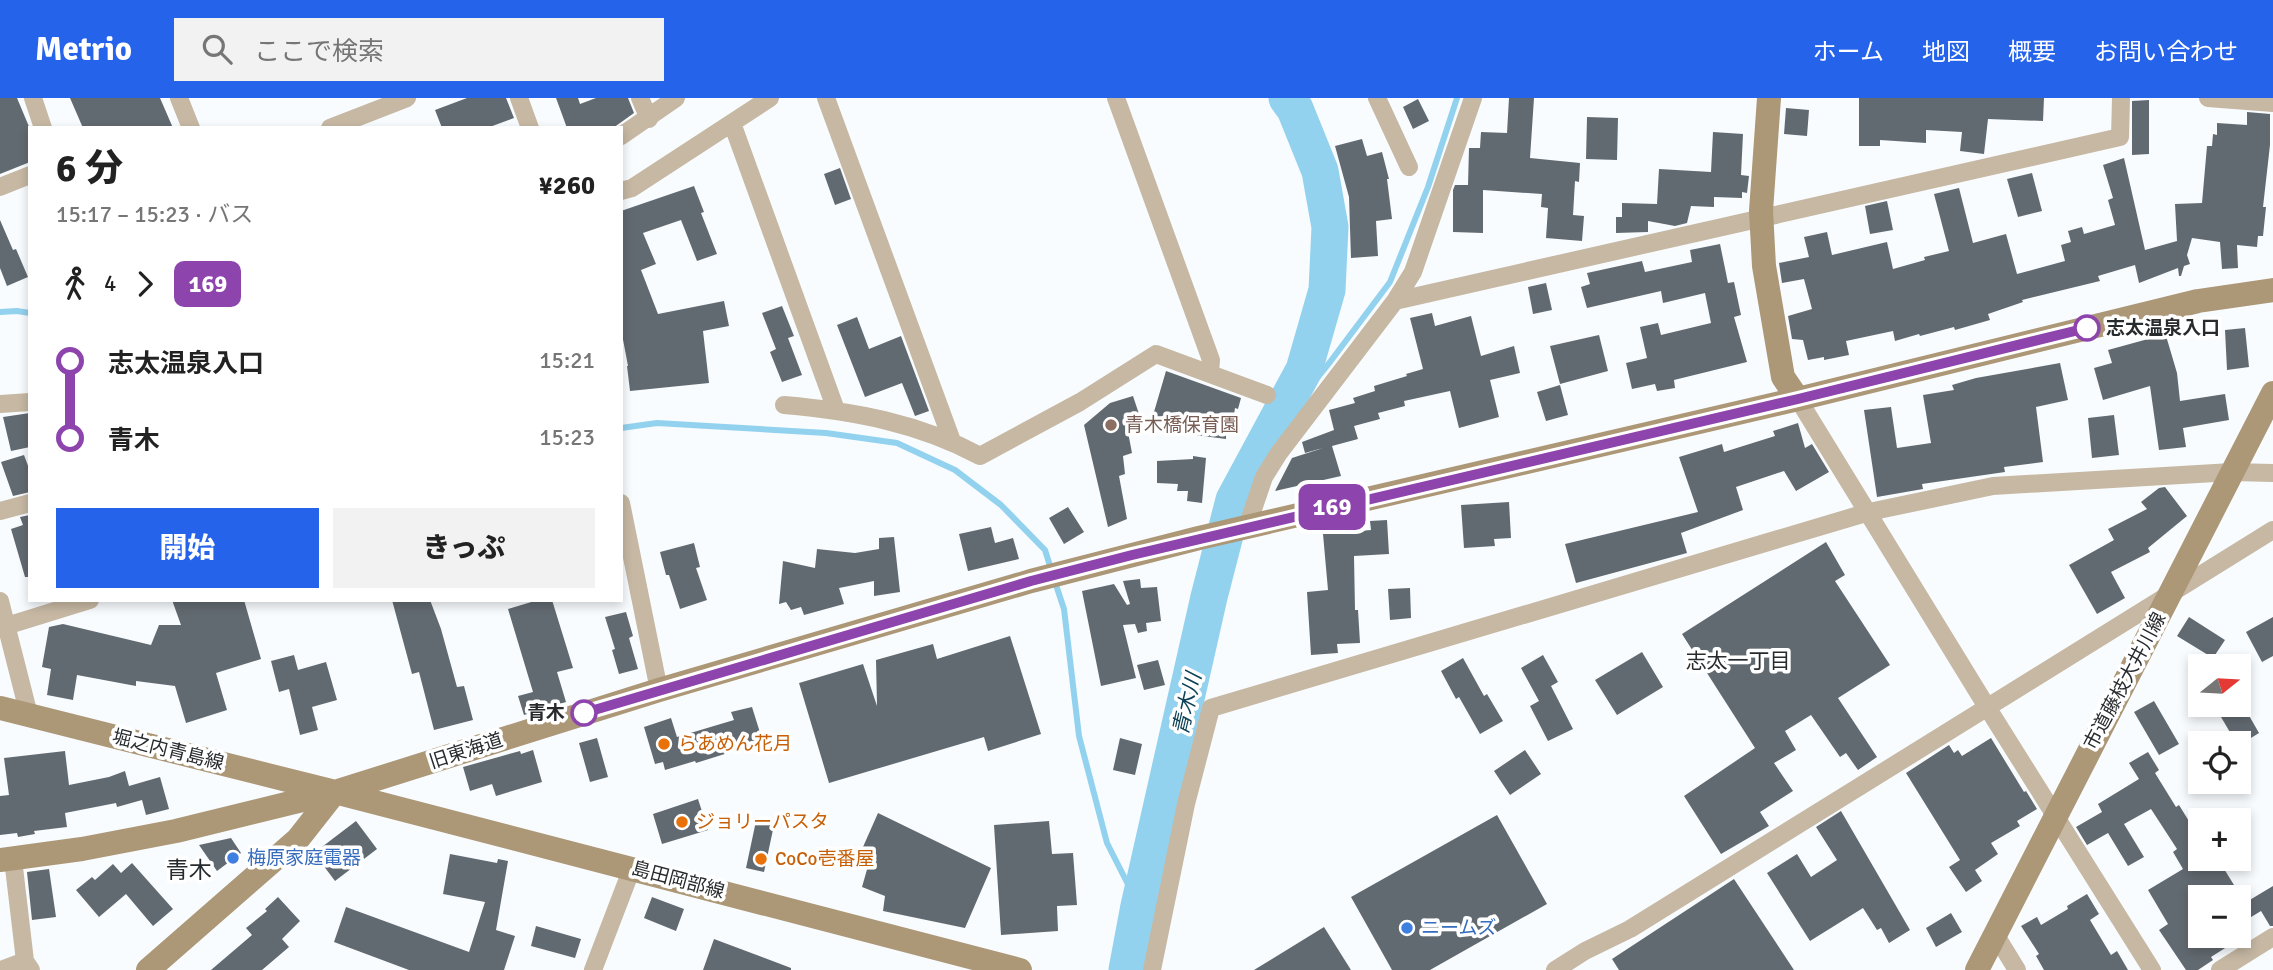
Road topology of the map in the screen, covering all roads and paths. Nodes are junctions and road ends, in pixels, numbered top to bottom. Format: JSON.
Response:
{"nodes":[{"id":1,"x":33,"y":98,"type":"edge"},
{"id":2,"x":179,"y":98,"type":"edge"},
{"id":3,"x":519,"y":98,"type":"edge"},
{"id":4,"x":640,"y":98,"type":"edge"},
{"id":5,"x":676,"y":98,"type":"edge"},
{"id":6,"x":770,"y":98,"type":"edge"},
{"id":7,"x":826,"y":98,"type":"edge"},
{"id":8,"x":1116,"y":98,"type":"edge"},
{"id":9,"x":1377,"y":98,"type":"edge"},
{"id":10,"x":1473,"y":98,"type":"edge"},
{"id":11,"x":1769,"y":98,"type":"edge"},
{"id":12,"x":2121,"y":98,"type":"edge"},
{"id":13,"x":2208,"y":98,"type":"edge"},
{"id":14,"x":398,"y":100,"type":"edge"},
{"id":15,"x":2273,"y":103,"type":"edge"},
{"id":16,"x":649,"y":119,"type":"junction"},
{"id":17,"x":732,"y":123,"type":"junction"},
{"id":18,"x":42,"y":126,"type":"edge"},
{"id":19,"x":190,"y":126,"type":"edge"},
{"id":20,"x":335,"y":126,"type":"edge"},
{"id":21,"x":529,"y":126,"type":"edge"},
{"id":22,"x":623,"y":135,"type":"edge"},
{"id":23,"x":1409,"y":167,"type":"dead end"},
{"id":24,"x":28,"y":176,"type":"edge"},
{"id":25,"x":0,"y":187,"type":"edge"},
{"id":26,"x":623,"y":190,"type":"edge"},
{"id":27,"x":1762,"y":217,"type":"junction"},
{"id":28,"x":2273,"y":290,"type":"edge"},
{"id":29,"x":1395,"y":301,"type":"junction"},
{"id":30,"x":1210,"y":373,"type":"junction"},
{"id":31,"x":2273,"y":393,"type":"edge"},
{"id":32,"x":1267,"y":395,"type":"dead end"},
{"id":33,"x":1798,"y":399,"type":"junction"},
{"id":34,"x":28,"y":402,"type":"edge"},
{"id":35,"x":0,"y":404,"type":"edge"},
{"id":36,"x":784,"y":405,"type":"dead end"},
{"id":37,"x":836,"y":410,"type":"junction"},
{"id":38,"x":952,"y":441,"type":"junction"},
{"id":39,"x":2232,"y":472,"type":"junction"},
{"id":40,"x":2273,"y":473,"type":"edge"},
{"id":41,"x":28,"y":504,"type":"edge"},
{"id":42,"x":0,"y":511,"type":"edge"},
{"id":43,"x":1868,"y":512,"type":"junction"},
{"id":44,"x":623,"y":513,"type":"edge"},
{"id":45,"x":1247,"y":527,"type":"junction"},
{"id":46,"x":2273,"y":530,"type":"edge"},
{"id":47,"x":2171,"y":594,"type":"junction"},
{"id":48,"x":0,"y":601,"type":"edge"},
{"id":49,"x":84,"y":602,"type":"edge"},
{"id":50,"x":6,"y":626,"type":"junction"},
{"id":51,"x":659,"y":690,"type":"junction"},
{"id":52,"x":1987,"y":707,"type":"junction"},
{"id":53,"x":0,"y":708,"type":"edge"},
{"id":54,"x":29,"y":715,"type":"junction"},
{"id":55,"x":335,"y":792,"type":"junction"},
{"id":56,"x":2056,"y":814,"type":"junction"},
{"id":57,"x":7,"y":859,"type":"edge"},
{"id":58,"x":632,"y":868,"type":"junction"},
{"id":59,"x":1995,"y":934,"type":"junction"},
{"id":60,"x":2273,"y":937,"type":"edge"},
{"id":61,"x":28,"y":965,"type":"edge"},
{"id":62,"x":1,"y":970,"type":"edge"},
{"id":63,"x":148,"y":970,"type":"edge"},
{"id":64,"x":593,"y":970,"type":"edge"},
{"id":65,"x":1020,"y":970,"type":"edge"},
{"id":66,"x":1152,"y":970,"type":"edge"},
{"id":67,"x":1555,"y":970,"type":"edge"},
{"id":68,"x":1977,"y":970,"type":"edge"},
{"id":69,"x":2017,"y":970,"type":"edge"},
{"id":70,"x":2152,"y":970,"type":"edge"},
{"id":71,"x":2220,"y":970,"type":"edge"}],
"edges":[{"from":1,"to":18,"type":"street"},
{"from":2,"to":19,"type":"street"},
{"from":3,"to":21,"type":"street"},
{"from":4,"to":16,"type":"street"},
{"from":5,"to":16,"type":"street"},
{"from":6,"to":17,"type":"street"},
{"from":7,"to":38,"type":"street"},
{"from":8,"to":30,"type":"street"},
{"from":9,"to":23,"type":"street"},
{"from":10,"to":29,"type":"street"},
{"from":11,"to":27,"type":"street"},
{"from":12,"to":27,"type":"street"},
{"from":13,"to":15,"type":"street"},
{"from":14,"to":20,"type":"street"},
{"from":16,"to":22,"type":"street"},
{"from":17,"to":26,"type":"street"},
{"from":17,"to":37,"type":"street"},
{"from":24,"to":25,"type":"street"},
{"from":27,"to":29,"type":"street"},
{"from":27,"to":33,"type":"street"},
{"from":28,"to":33,"type":"street","name":"旧東海道"},
{"from":29,"to":45,"type":"street"},
{"from":30,"to":32,"type":"street"},
{"from":30,"to":38,"type":"street"},
{"from":31,"to":39,"type":"street","name":"市道藤枝大井川線"},
{"from":33,"to":43,"type":"street"},
{"from":33,"to":45,"type":"street","name":"旧東海道"},
{"from":34,"to":35,"type":"street"},
{"from":36,"to":37,"type":"street"},
{"from":37,"to":38,"type":"street"},
{"from":39,"to":40,"type":"street"},
{"from":39,"to":43,"type":"street"},
{"from":39,"to":47,"type":"street","name":"市道藤枝大井川線"},
{"from":41,"to":42,"type":"street"},
{"from":43,"to":52,"type":"street"},
{"from":43,"to":66,"type":"street"},
{"from":44,"to":51,"type":"street"},
{"from":45,"to":51,"type":"street","name":"旧東海道"},
{"from":46,"to":47,"type":"street"},
{"from":47,"to":52,"type":"street"},
{"from":47,"to":56,"type":"street","name":"市道藤枝大井川線"},
{"from":48,"to":50,"type":"street"},
{"from":49,"to":50,"type":"street"},
{"from":50,"to":54,"type":"street"},
{"from":51,"to":55,"type":"street","name":"旧東海道"},
{"from":52,"to":56,"type":"street"},
{"from":52,"to":67,"type":"street"},
{"from":53,"to":54,"type":"street","name":"堀之内青島線"},
{"from":54,"to":55,"type":"street","name":"堀之内青島線"},
{"from":55,"to":57,"type":"street","name":"旧東海道"},
{"from":55,"to":58,"type":"street","name":"島田岡部線"},
{"from":55,"to":63,"type":"street"},
{"from":56,"to":59,"type":"street","name":"市道藤枝大井川線"},
{"from":56,"to":70,"type":"street"},
{"from":57,"to":61,"type":"street"},
{"from":58,"to":64,"type":"street"},
{"from":58,"to":65,"type":"street","name":"島田岡部線"},
{"from":59,"to":68,"type":"street","name":"市道藤枝大井川線"},
{"from":59,"to":69,"type":"street"},
{"from":60,"to":71,"type":"street"},
{"from":61,"to":62,"type":"street"}]}
